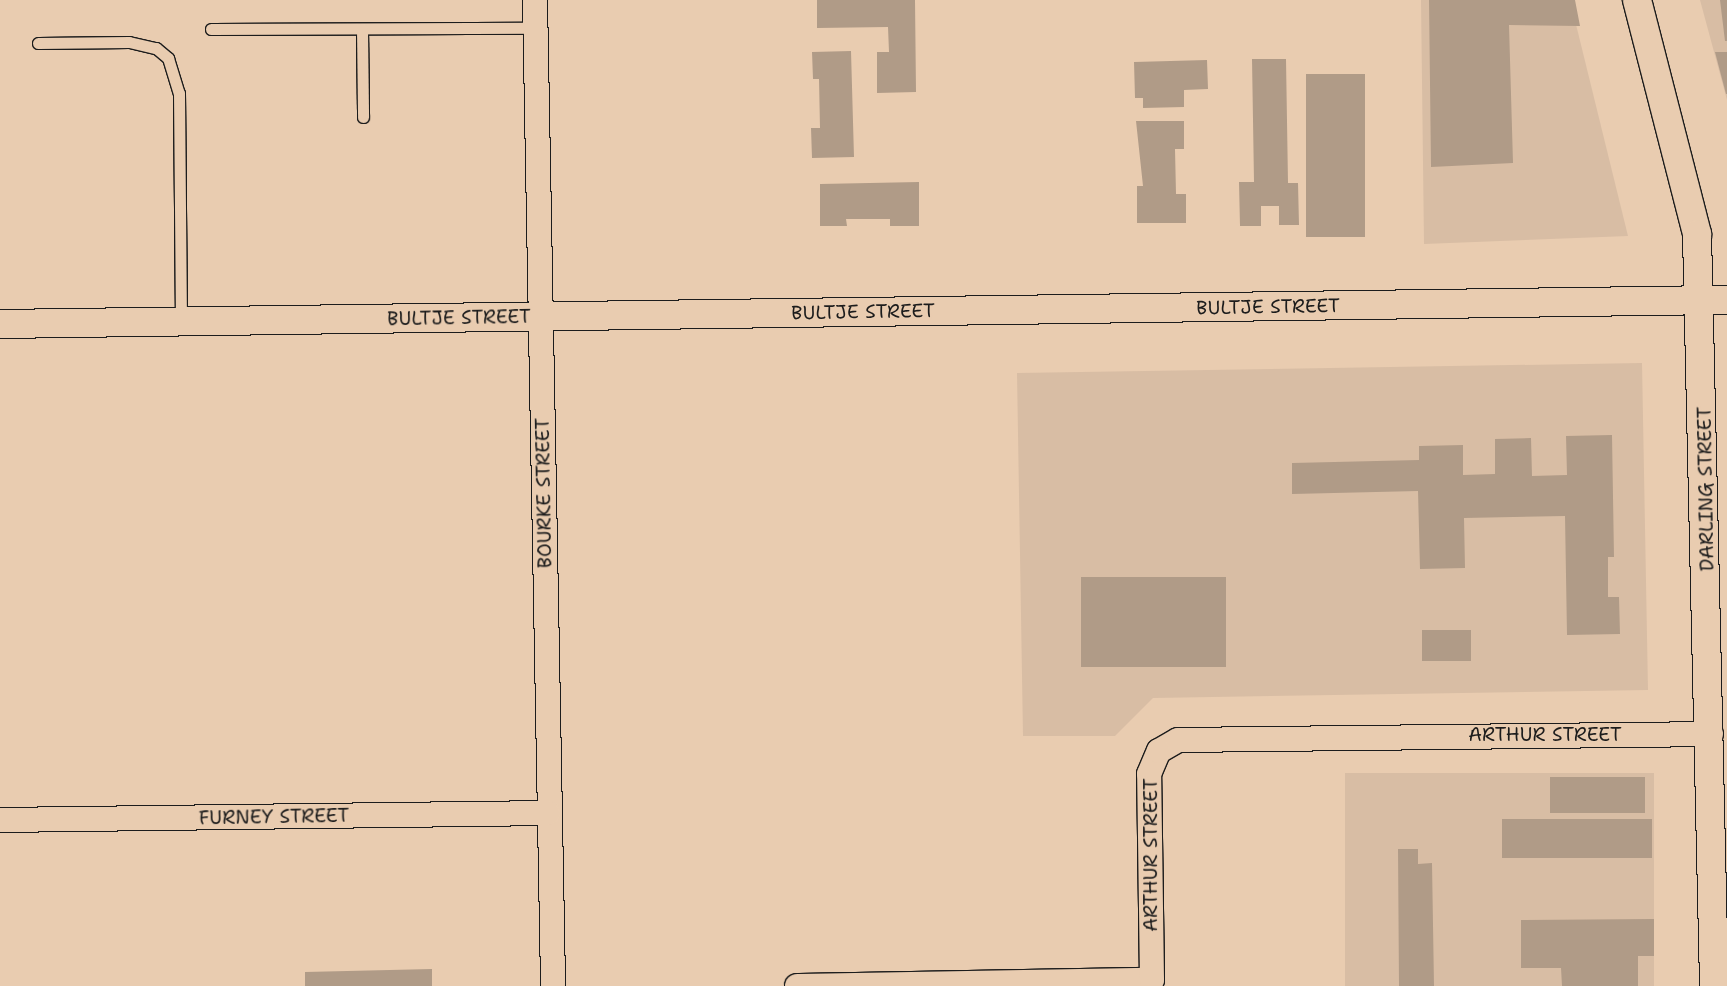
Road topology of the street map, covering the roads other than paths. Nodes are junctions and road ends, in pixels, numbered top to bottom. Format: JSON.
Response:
{"nodes":[{"id":1,"x":535,"y":0,"type":"edge"},
{"id":2,"x":1638,"y":0,"type":"edge"},
{"id":3,"x":536,"y":28,"type":"junction"},
{"id":4,"x":212,"y":29,"type":"dead end"},
{"id":5,"x":362,"y":29,"type":"junction"},
{"id":6,"x":38,"y":43,"type":"dead end"},
{"id":7,"x":362,"y":118,"type":"dead end"},
{"id":8,"x":1714,"y":300,"type":"edge"},
{"id":9,"x":542,"y":317,"type":"junction"},
{"id":10,"x":181,"y":320,"type":"junction"},
{"id":11,"x":0,"y":324,"type":"edge"},
{"id":12,"x":1710,"y":734,"type":"junction"},
{"id":13,"x":548,"y":813,"type":"junction"},
{"id":14,"x":0,"y":820,"type":"edge"},
{"id":15,"x":553,"y":986,"type":"edge"},
{"id":16,"x":797,"y":986,"type":"edge"},
{"id":17,"x":1714,"y":986,"type":"edge"}],
"edges":[{"from":1,"to":3,"type":"street","name":"BOURKE STREET"},
{"from":2,"to":8,"type":"street","name":"DARLING STREET"},
{"from":3,"to":5,"type":"lane"},
{"from":3,"to":9,"type":"street","name":"BOURKE STREET"},
{"from":4,"to":5,"type":"lane"},
{"from":5,"to":7,"type":"lane"},
{"from":6,"to":10,"type":"lane"},
{"from":8,"to":9,"type":"street","name":"BULTJE STREET"},
{"from":8,"to":12,"type":"street","name":"DARLING STREET"},
{"from":9,"to":10,"type":"street","name":"BULTJE STREET"},
{"from":9,"to":13,"type":"street","name":"BOURKE STREET"},
{"from":10,"to":11,"type":"street","name":"BULTJE STREET"},
{"from":12,"to":16,"type":"street","name":"ARTHUR STREET"},
{"from":12,"to":17,"type":"street","name":"DARLING STREET"},
{"from":13,"to":14,"type":"street","name":"FURNEY STREET"},
{"from":13,"to":15,"type":"street","name":"BOURKE STREET"}]}
